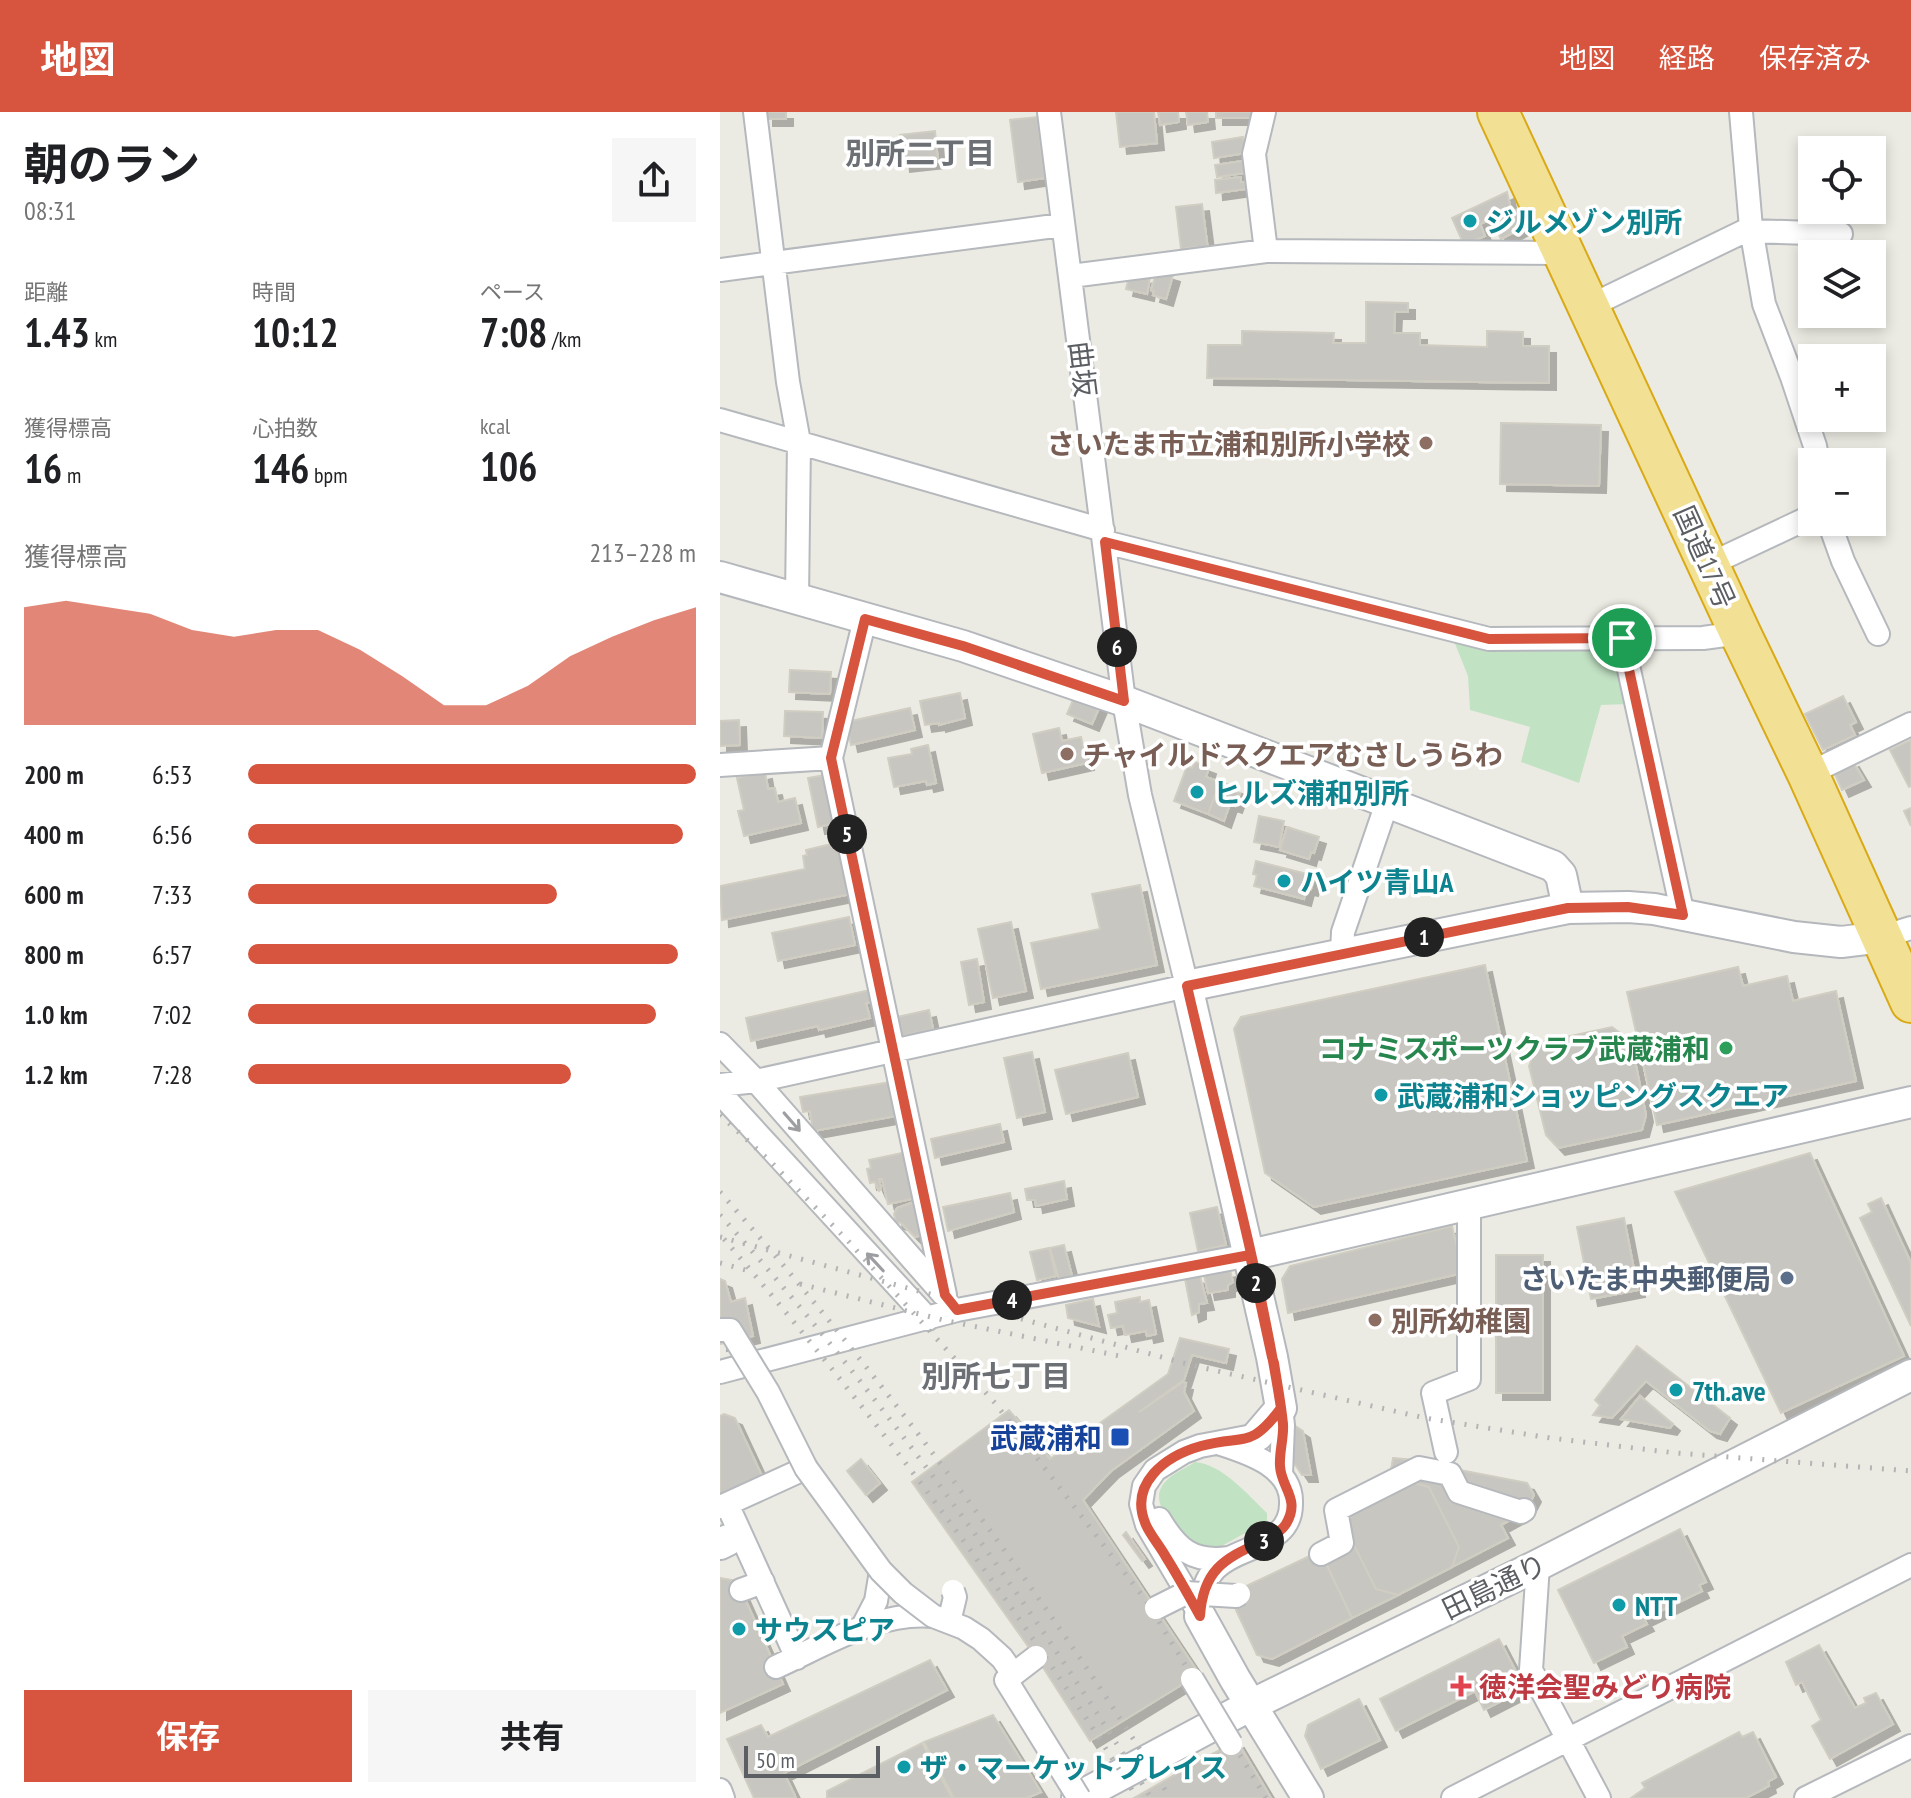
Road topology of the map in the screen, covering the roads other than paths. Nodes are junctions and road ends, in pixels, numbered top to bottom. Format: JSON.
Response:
{"nodes":[{"id":1,"x":755,"y":112,"type":"edge"},
{"id":2,"x":1049,"y":112,"type":"edge"},
{"id":3,"x":1264,"y":112,"type":"edge"},
{"id":4,"x":1498,"y":112,"type":"edge"},
{"id":5,"x":1741,"y":112,"type":"edge"},
{"id":6,"x":1062,"y":225,"type":"junction"},
{"id":7,"x":1751,"y":229,"type":"junction"},
{"id":8,"x":1841,"y":234,"type":"dead end"},
{"id":9,"x":1266,"y":251,"type":"junction"},
{"id":10,"x":1562,"y":253,"type":"junction"},
{"id":11,"x":773,"y":263,"type":"junction"},
{"id":12,"x":720,"y":270,"type":"edge"},
{"id":13,"x":1071,"y":276,"type":"junction"},
{"id":14,"x":1590,"y":306,"type":"junction"},
{"id":15,"x":720,"y":420,"type":"edge"},
{"id":16,"x":799,"y":442,"type":"junction"},
{"id":17,"x":1814,"y":448,"type":"edge"},
{"id":18,"x":1798,"y":523,"type":"edge"},
{"id":19,"x":1104,"y":536,"type":"junction"},
{"id":20,"x":1834,"y":536,"type":"edge"},
{"id":21,"x":1708,"y":565,"type":"junction"},
{"id":22,"x":720,"y":577,"type":"edge"},
{"id":23,"x":797,"y":599,"type":"junction"},
{"id":24,"x":865,"y":619,"type":"junction"},
{"id":25,"x":1740,"y":633,"type":"junction"},
{"id":26,"x":1878,"y":634,"type":"dead end"},
{"id":27,"x":1622,"y":638,"type":"junction"},
{"id":28,"x":1124,"y":701,"type":"junction"},
{"id":29,"x":1911,"y":724,"type":"edge"},
{"id":30,"x":831,"y":758,"type":"junction"},
{"id":31,"x":720,"y":765,"type":"edge"},
{"id":32,"x":1808,"y":774,"type":"junction"},
{"id":33,"x":1387,"y":803,"type":"junction"},
{"id":34,"x":1568,"y":908,"type":"junction"},
{"id":35,"x":1683,"y":915,"type":"junction"},
{"id":36,"x":1896,"y":932,"type":"edge"},
{"id":37,"x":1342,"y":953,"type":"junction"},
{"id":38,"x":1187,"y":986,"type":"junction"},
{"id":39,"x":1911,"y":1002,"type":"edge"},
{"id":40,"x":720,"y":1044,"type":"edge"},
{"id":41,"x":895,"y":1050,"type":"junction"},
{"id":42,"x":756,"y":1081,"type":"junction"},
{"id":43,"x":720,"y":1085,"type":"edge"},
{"id":44,"x":720,"y":1093,"type":"edge"},
{"id":45,"x":1911,"y":1102,"type":"edge"},
{"id":46,"x":1469,"y":1204,"type":"junction"},
{"id":47,"x":1250,"y":1255,"type":"junction"},
{"id":48,"x":951,"y":1303,"type":"junction"},
{"id":49,"x":928,"y":1319,"type":"junction"},
{"id":50,"x":720,"y":1330,"type":"edge"},
{"id":51,"x":720,"y":1372,"type":"edge"},
{"id":52,"x":1911,"y":1375,"type":"edge"},
{"id":53,"x":1281,"y":1408,"type":"junction"},
{"id":54,"x":1258,"y":1435,"type":"joint"},
{"id":55,"x":1216,"y":1443,"type":"junction"},
{"id":56,"x":1436,"y":1462,"type":"junction"},
{"id":57,"x":806,"y":1468,"type":"junction"},
{"id":58,"x":1281,"y":1475,"type":"junction"},
{"id":59,"x":1143,"y":1489,"type":"junction"},
{"id":60,"x":724,"y":1505,"type":"edge"},
{"id":61,"x":1524,"y":1510,"type":"dead end"},
{"id":62,"x":1321,"y":1554,"type":"dead end"},
{"id":63,"x":1229,"y":1558,"type":"junction"},
{"id":64,"x":1538,"y":1565,"type":"junction"},
{"id":65,"x":1911,"y":1565,"type":"edge"},
{"id":66,"x":881,"y":1571,"type":"junction"},
{"id":67,"x":763,"y":1582,"type":"junction"},
{"id":68,"x":741,"y":1590,"type":"dead end"},
{"id":69,"x":953,"y":1591,"type":"dead end"},
{"id":70,"x":1228,"y":1596,"type":"junction"},
{"id":71,"x":1156,"y":1608,"type":"dead end"},
{"id":72,"x":943,"y":1619,"type":"junction"},
{"id":73,"x":862,"y":1628,"type":"junction"},
{"id":74,"x":1036,"y":1657,"type":"dead end"},
{"id":75,"x":1013,"y":1674,"type":"junction"},
{"id":76,"x":1190,"y":1684,"type":"dead end"},
{"id":77,"x":1251,"y":1705,"type":"junction"},
{"id":78,"x":1569,"y":1741,"type":"junction"},
{"id":79,"x":1231,"y":1744,"type":"dead end"},
{"id":80,"x":1911,"y":1746,"type":"edge"},
{"id":81,"x":720,"y":1790,"type":"edge"},
{"id":82,"x":1080,"y":1797,"type":"edge"},
{"id":83,"x":723,"y":1798,"type":"edge"},
{"id":84,"x":1308,"y":1798,"type":"edge"},
{"id":85,"x":1453,"y":1798,"type":"edge"},
{"id":86,"x":1599,"y":1798,"type":"edge"},
{"id":87,"x":1806,"y":1798,"type":"edge"}],
"edges":[{"from":1,"to":11,"type":"street"},
{"from":2,"to":6,"type":"street","name":"曲坂"},
{"from":3,"to":9,"type":"street"},
{"from":4,"to":10,"type":"highway","name":"国道17号"},
{"from":5,"to":7,"type":"street"},
{"from":6,"to":11,"type":"street"},
{"from":6,"to":13,"type":"street","name":"曲坂"},
{"from":7,"to":8,"type":"street"},
{"from":7,"to":14,"type":"street"},
{"from":7,"to":17,"type":"street"},
{"from":9,"to":10,"type":"street"},
{"from":9,"to":13,"type":"street"},
{"from":10,"to":14,"type":"highway","name":"国道17号"},
{"from":11,"to":12,"type":"street"},
{"from":11,"to":16,"type":"street"},
{"from":13,"to":19,"type":"street","name":"曲坂"},
{"from":14,"to":21,"type":"highway","name":"国道17号"},
{"from":15,"to":16,"type":"street"},
{"from":16,"to":19,"type":"street"},
{"from":16,"to":23,"type":"street"},
{"from":18,"to":21,"type":"street"},
{"from":19,"to":27,"type":"street"},
{"from":19,"to":28,"type":"street","name":"曲坂"},
{"from":20,"to":26,"type":"street"},
{"from":21,"to":25,"type":"highway","name":"国道17号"},
{"from":22,"to":23,"type":"street"},
{"from":23,"to":24,"type":"street"},
{"from":24,"to":28,"type":"street"},
{"from":24,"to":30,"type":"street"},
{"from":25,"to":27,"type":"street"},
{"from":25,"to":32,"type":"highway","name":"国道17号"},
{"from":27,"to":35,"type":"street"},
{"from":28,"to":33,"type":"street"},
{"from":28,"to":38,"type":"street","name":"曲坂"},
{"from":29,"to":32,"type":"street"},
{"from":30,"to":31,"type":"street"},
{"from":30,"to":41,"type":"street"},
{"from":32,"to":36,"type":"highway","name":"国道17号"},
{"from":33,"to":34,"type":"street"},
{"from":33,"to":37,"type":"street"},
{"from":34,"to":35,"type":"street"},
{"from":34,"to":37,"type":"street"},
{"from":35,"to":36,"type":"street"},
{"from":36,"to":39,"type":"highway","name":"国道17号"},
{"from":37,"to":38,"type":"street"},
{"from":38,"to":41,"type":"street"},
{"from":38,"to":47,"type":"street"},
{"from":40,"to":42,"type":"street"},
{"from":41,"to":42,"type":"street"},
{"from":41,"to":48,"type":"street"},
{"from":42,"to":43,"type":"street"},
{"from":42,"to":48,"type":"street","one_way":true},
{"from":49,"to":44,"type":"street","one_way":true},
{"from":45,"to":46,"type":"street"},
{"from":46,"to":47,"type":"street"},
{"from":46,"to":56,"type":"street"},
{"from":47,"to":48,"type":"street"},
{"from":47,"to":53,"type":"street"},
{"from":48,"to":49,"type":"street"},
{"from":49,"to":51,"type":"street"},
{"from":50,"to":57,"type":"street","bridge":true},
{"from":52,"to":64,"type":"street","name":"田島通り"},
{"from":53,"to":54,"type":"street"},
{"from":53,"to":58,"type":"street"},
{"from":54,"to":55,"type":"street"},
{"from":55,"to":58,"type":"street"},
{"from":55,"to":59,"type":"street"},
{"from":56,"to":61,"type":"street"},
{"from":56,"to":62,"type":"street"},
{"from":57,"to":60,"type":"street"},
{"from":57,"to":66,"type":"street","bridge":true},
{"from":58,"to":63,"type":"street"},
{"from":59,"to":63,"type":"street"},
{"from":59,"to":70,"type":"street"},
{"from":60,"to":67,"type":"street"},
{"from":63,"to":70,"type":"street"},
{"from":64,"to":77,"type":"street","name":"田島通り"},
{"from":64,"to":78,"type":"street"},
{"from":65,"to":78,"type":"street"},
{"from":66,"to":72,"type":"street","bridge":true},
{"from":66,"to":73,"type":"street"},
{"from":67,"to":68,"type":"street"},
{"from":67,"to":73,"type":"street"},
{"from":69,"to":72,"type":"street","bridge":true},
{"from":70,"to":71,"type":"street","bridge":true},
{"from":70,"to":77,"type":"street"},
{"from":72,"to":73,"type":"street"},
{"from":72,"to":75,"type":"street","bridge":true},
{"from":72,"to":82,"type":"street"},
{"from":74,"to":75,"type":"street","bridge":true},
{"from":75,"to":82,"type":"street","bridge":true},
{"from":76,"to":79,"type":"street","bridge":true},
{"from":77,"to":82,"type":"street","name":"田島通り"},
{"from":77,"to":84,"type":"street"},
{"from":78,"to":85,"type":"street"},
{"from":78,"to":86,"type":"street"},
{"from":80,"to":87,"type":"street"},
{"from":81,"to":83,"type":"street"}]}
